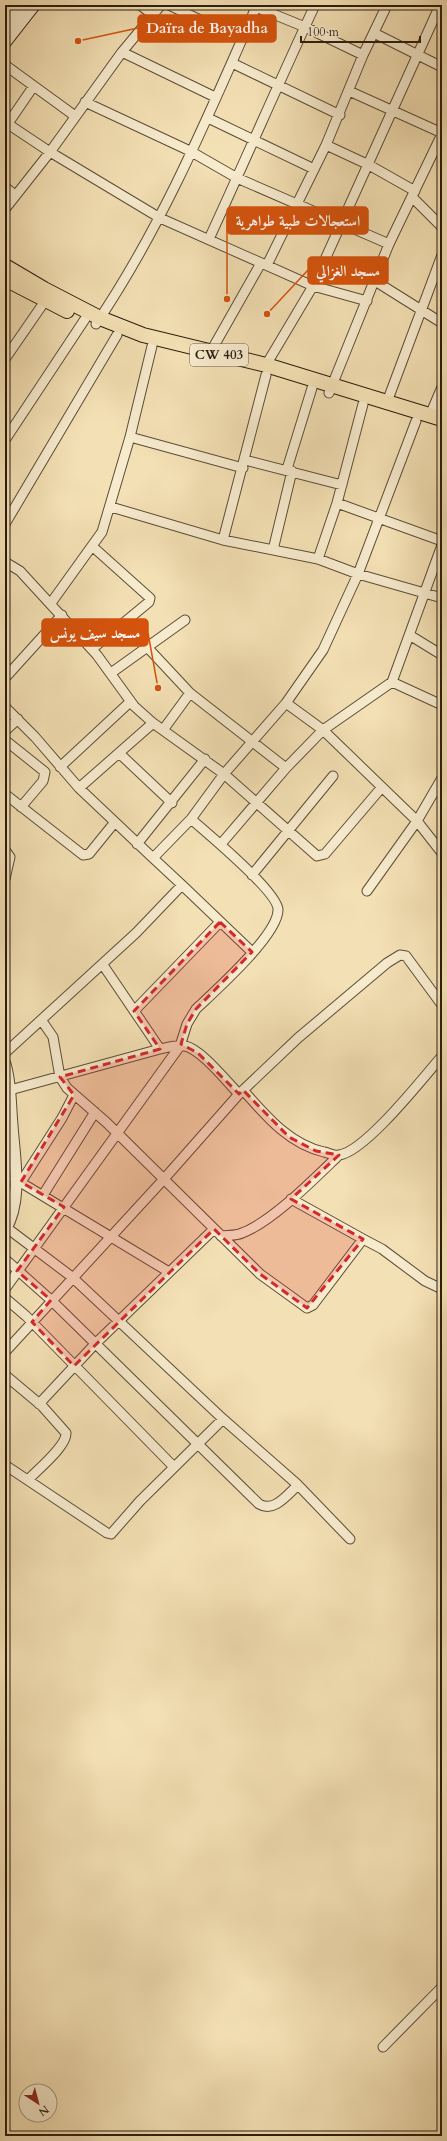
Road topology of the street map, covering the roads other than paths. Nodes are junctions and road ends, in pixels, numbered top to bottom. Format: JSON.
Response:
{"nodes":[{"id":1,"x":34,"y":5,"type":"edge"},
{"id":2,"x":140,"y":5,"type":"edge"},
{"id":3,"x":161,"y":5,"type":"edge"},
{"id":4,"x":168,"y":5,"type":"edge"},
{"id":5,"x":315,"y":5,"type":"edge"},
{"id":6,"x":387,"y":5,"type":"edge"},
{"id":7,"x":440,"y":5,"type":"edge"},
{"id":8,"x":256,"y":6,"type":"edge"},
{"id":9,"x":15,"y":7,"type":"edge"},
{"id":10,"x":152,"y":14,"type":"junction"},
{"id":11,"x":5,"y":24,"type":"edge"},
{"id":12,"x":305,"y":27,"type":"junction"},
{"id":13,"x":374,"y":33,"type":"junction"},
{"id":14,"x":242,"y":40,"type":"junction"},
{"id":15,"x":5,"y":42,"type":"edge"},
{"id":16,"x":122,"y":52,"type":"junction"},
{"id":17,"x":363,"y":55,"type":"junction"},
{"id":18,"x":418,"y":55,"type":"junction"},
{"id":19,"x":232,"y":63,"type":"junction"},
{"id":20,"x":5,"y":65,"type":"edge"},
{"id":21,"x":442,"y":67,"type":"edge"},
{"id":22,"x":278,"y":84,"type":"junction"},
{"id":23,"x":33,"y":87,"type":"junction"},
{"id":24,"x":349,"y":91,"type":"junction"},
{"id":25,"x":215,"y":97,"type":"junction"},
{"id":26,"x":85,"y":102,"type":"junction"},
{"id":27,"x":392,"y":112,"type":"junction"},
{"id":28,"x":340,"y":115,"type":"junction"},
{"id":29,"x":75,"y":116,"type":"junction"},
{"id":30,"x":208,"y":118,"type":"junction"},
{"id":31,"x":6,"y":126,"type":"edge"},
{"id":32,"x":442,"y":135,"type":"edge"},
{"id":33,"x":253,"y":139,"type":"junction"},
{"id":34,"x":326,"y":145,"type":"junction"},
{"id":35,"x":50,"y":152,"type":"junction"},
{"id":36,"x":190,"y":152,"type":"junction"},
{"id":37,"x":369,"y":165,"type":"junction"},
{"id":38,"x":314,"y":169,"type":"junction"},
{"id":39,"x":237,"y":178,"type":"junction"},
{"id":40,"x":5,"y":187,"type":"edge"},
{"id":41,"x":413,"y":194,"type":"junction"},
{"id":42,"x":15,"y":195,"type":"junction"},
{"id":43,"x":297,"y":205,"type":"junction"},
{"id":44,"x":5,"y":209,"type":"edge"},
{"id":45,"x":160,"y":218,"type":"junction"},
{"id":46,"x":341,"y":224,"type":"junction"},
{"id":47,"x":442,"y":226,"type":"edge"},
{"id":48,"x":209,"y":239,"type":"junction"},
{"id":49,"x":389,"y":244,"type":"junction"},
{"id":50,"x":442,"y":255,"type":"edge"},
{"id":51,"x":264,"y":264,"type":"junction"},
{"id":52,"x":6,"y":273,"type":"edge"},
{"id":53,"x":375,"y":281,"type":"junction"},
{"id":54,"x":313,"y":286,"type":"junction"},
{"id":55,"x":45,"y":301,"type":"junction"},
{"id":56,"x":366,"y":301,"type":"junction"},
{"id":57,"x":421,"y":311,"type":"junction"},
{"id":58,"x":94,"y":321,"type":"junction"},
{"id":59,"x":442,"y":323,"type":"edge"},
{"id":60,"x":117,"y":335,"type":"junction"},
{"id":61,"x":152,"y":346,"type":"junction"},
{"id":62,"x":210,"y":353,"type":"junction"},
{"id":63,"x":5,"y":359,"type":"edge"},
{"id":64,"x":266,"y":370,"type":"junction"},
{"id":65,"x":442,"y":387,"type":"edge"},
{"id":66,"x":312,"y":388,"type":"junction"},
{"id":67,"x":331,"y":389,"type":"junction"},
{"id":68,"x":386,"y":402,"type":"junction"},
{"id":69,"x":363,"y":404,"type":"junction"},
{"id":70,"x":436,"y":417,"type":"edge"},
{"id":71,"x":416,"y":421,"type":"junction"},
{"id":72,"x":442,"y":428,"type":"edge"},
{"id":73,"x":130,"y":437,"type":"junction"},
{"id":74,"x":5,"y":440,"type":"edge"},
{"id":75,"x":244,"y":464,"type":"junction"},
{"id":76,"x":289,"y":470,"type":"junction"},
{"id":77,"x":342,"y":485,"type":"junction"},
{"id":78,"x":337,"y":503,"type":"junction"},
{"id":79,"x":111,"y":507,"type":"junction"},
{"id":80,"x":379,"y":519,"type":"junction"},
{"id":81,"x":5,"y":524,"type":"edge"},
{"id":82,"x":223,"y":540,"type":"junction"},
{"id":83,"x":442,"y":541,"type":"edge"},
{"id":84,"x":442,"y":545,"type":"edge"},
{"id":85,"x":92,"y":546,"type":"junction"},
{"id":86,"x":273,"y":550,"type":"junction"},
{"id":87,"x":318,"y":559,"type":"junction"},
{"id":88,"x":5,"y":562,"type":"edge"},
{"id":89,"x":358,"y":574,"type":"junction"},
{"id":90,"x":426,"y":593,"type":"junction"},
{"id":91,"x":442,"y":598,"type":"edge"},
{"id":92,"x":51,"y":604,"type":"junction"},
{"id":93,"x":62,"y":615,"type":"junction"},
{"id":94,"x":185,"y":620,"type":"dead end"},
{"id":95,"x":411,"y":636,"type":"junction"},
{"id":96,"x":148,"y":648,"type":"junction"},
{"id":97,"x":92,"y":649,"type":"junction"},
{"id":98,"x":442,"y":655,"type":"edge"},
{"id":99,"x":111,"y":673,"type":"junction"},
{"id":100,"x":5,"y":678,"type":"edge"},
{"id":101,"x":392,"y":682,"type":"junction"},
{"id":102,"x":190,"y":693,"type":"junction"},
{"id":103,"x":130,"y":702,"type":"junction"},
{"id":104,"x":286,"y":703,"type":"junction"},
{"id":105,"x":442,"y":705,"type":"edge"},
{"id":106,"x":5,"y":706,"type":"edge"},
{"id":107,"x":18,"y":719,"type":"junction"},
{"id":108,"x":153,"y":723,"type":"junction"},
{"id":109,"x":163,"y":730,"type":"junction"},
{"id":110,"x":323,"y":730,"type":"junction"},
{"id":111,"x":5,"y":731,"type":"edge"},
{"id":112,"x":5,"y":740,"type":"edge"},
{"id":113,"x":252,"y":741,"type":"junction"},
{"id":114,"x":119,"y":753,"type":"junction"},
{"id":115,"x":205,"y":759,"type":"junction"},
{"id":116,"x":60,"y":767,"type":"junction"},
{"id":117,"x":286,"y":768,"type":"junction"},
{"id":118,"x":224,"y":774,"type":"junction"},
{"id":119,"x":333,"y":776,"type":"dead end"},
{"id":120,"x":442,"y":778,"type":"edge"},
{"id":121,"x":382,"y":787,"type":"junction"},
{"id":122,"x":79,"y":788,"type":"junction"},
{"id":123,"x":5,"y":794,"type":"edge"},
{"id":124,"x":257,"y":802,"type":"junction"},
{"id":125,"x":172,"y":803,"type":"junction"},
{"id":126,"x":22,"y":807,"type":"junction"},
{"id":127,"x":191,"y":819,"type":"junction"},
{"id":128,"x":417,"y":821,"type":"junction"},
{"id":129,"x":114,"y":822,"type":"junction"},
{"id":130,"x":288,"y":830,"type":"junction"},
{"id":131,"x":137,"y":844,"type":"junction"},
{"id":132,"x":221,"y":844,"type":"junction"},
{"id":133,"x":5,"y":850,"type":"edge"},
{"id":134,"x":442,"y":853,"type":"edge"},
{"id":135,"x":153,"y":858,"type":"junction"},
{"id":136,"x":252,"y":875,"type":"junction"},
{"id":137,"x":5,"y":879,"type":"edge"},
{"id":138,"x":182,"y":885,"type":"junction"},
{"id":139,"x":367,"y":891,"type":"dead end"},
{"id":140,"x":220,"y":922,"type":"junction"},
{"id":141,"x":252,"y":952,"type":"junction"},
{"id":142,"x":103,"y":965,"type":"junction"},
{"id":143,"x":442,"y":1006,"type":"edge"},
{"id":144,"x":134,"y":1011,"type":"junction"},
{"id":145,"x":42,"y":1021,"type":"junction"},
{"id":146,"x":180,"y":1046,"type":"junction"},
{"id":147,"x":160,"y":1048,"type":"junction"},
{"id":148,"x":5,"y":1054,"type":"edge"},
{"id":149,"x":442,"y":1056,"type":"edge"},
{"id":150,"x":5,"y":1064,"type":"edge"},
{"id":151,"x":60,"y":1077,"type":"junction"},
{"id":152,"x":10,"y":1090,"type":"junction"},
{"id":153,"x":241,"y":1092,"type":"junction"},
{"id":154,"x":74,"y":1094,"type":"junction"},
{"id":155,"x":95,"y":1112,"type":"junction"},
{"id":156,"x":117,"y":1132,"type":"junction"},
{"id":157,"x":9,"y":1137,"type":"edge"},
{"id":158,"x":339,"y":1155,"type":"junction"},
{"id":159,"x":164,"y":1179,"type":"junction"},
{"id":160,"x":18,"y":1180,"type":"junction"},
{"id":161,"x":43,"y":1195,"type":"junction"},
{"id":162,"x":291,"y":1199,"type":"junction"},
{"id":163,"x":64,"y":1207,"type":"junction"},
{"id":164,"x":8,"y":1214,"type":"edge"},
{"id":165,"x":6,"y":1229,"type":"edge"},
{"id":166,"x":214,"y":1229,"type":"junction"},
{"id":167,"x":112,"y":1235,"type":"junction"},
{"id":168,"x":221,"y":1236,"type":"junction"},
{"id":169,"x":363,"y":1239,"type":"junction"},
{"id":170,"x":33,"y":1248,"type":"junction"},
{"id":171,"x":5,"y":1259,"type":"edge"},
{"id":172,"x":17,"y":1271,"type":"junction"},
{"id":173,"x":169,"y":1272,"type":"junction"},
{"id":174,"x":72,"y":1277,"type":"junction"},
{"id":175,"x":5,"y":1289,"type":"edge"},
{"id":176,"x":442,"y":1289,"type":"edge"},
{"id":177,"x":5,"y":1298,"type":"edge"},
{"id":178,"x":51,"y":1300,"type":"junction"},
{"id":179,"x":119,"y":1320,"type":"junction"},
{"id":180,"x":32,"y":1322,"type":"junction"},
{"id":181,"x":95,"y":1344,"type":"junction"},
{"id":182,"x":5,"y":1352,"type":"edge"},
{"id":183,"x":74,"y":1366,"type":"junction"},
{"id":184,"x":5,"y":1375,"type":"edge"},
{"id":185,"x":39,"y":1404,"type":"junction"},
{"id":186,"x":222,"y":1419,"type":"junction"},
{"id":187,"x":197,"y":1443,"type":"junction"},
{"id":188,"x":5,"y":1464,"type":"edge"},
{"id":189,"x":174,"y":1466,"type":"junction"},
{"id":190,"x":28,"y":1480,"type":"junction"},
{"id":191,"x":298,"y":1486,"type":"junction"},
{"id":192,"x":350,"y":1539,"type":"dead end"},
{"id":193,"x":442,"y":1988,"type":"edge"},
{"id":194,"x":383,"y":2047,"type":"dead end"}],
"edges":[{"from":1,"to":15,"type":"main road"},
{"from":2,"to":10,"type":"street"},
{"from":3,"to":10,"type":"street"},
{"from":4,"to":14,"type":"street"},
{"from":5,"to":12,"type":"street"},
{"from":6,"to":13,"type":"street"},
{"from":7,"to":18,"type":"street"},
{"from":8,"to":12,"type":"street"},
{"from":8,"to":14,"type":"street"},
{"from":9,"to":11,"type":"main road"},
{"from":10,"to":16,"type":"street"},
{"from":12,"to":17,"type":"street"},
{"from":12,"to":22,"type":"street"},
{"from":13,"to":17,"type":"street"},
{"from":13,"to":18,"type":"street"},
{"from":14,"to":19,"type":"street"},
{"from":16,"to":25,"type":"street"},
{"from":16,"to":26,"type":"street"},
{"from":17,"to":24,"type":"street"},
{"from":18,"to":21,"type":"street"},
{"from":18,"to":27,"type":"street"},
{"from":19,"to":22,"type":"street"},
{"from":19,"to":25,"type":"street"},
{"from":20,"to":23,"type":"street"},
{"from":22,"to":28,"type":"street"},
{"from":22,"to":33,"type":"street"},
{"from":23,"to":29,"type":"street"},
{"from":23,"to":31,"type":"street"},
{"from":24,"to":27,"type":"street"},
{"from":24,"to":28,"type":"street"},
{"from":25,"to":30,"type":"street"},
{"from":26,"to":29,"type":"street"},
{"from":26,"to":36,"type":"street"},
{"from":27,"to":32,"type":"street"},
{"from":27,"to":37,"type":"street"},
{"from":28,"to":34,"type":"street"},
{"from":29,"to":35,"type":"street"},
{"from":30,"to":33,"type":"street"},
{"from":30,"to":36,"type":"street"},
{"from":31,"to":35,"type":"street"},
{"from":32,"to":41,"type":"street"},
{"from":33,"to":38,"type":"street"},
{"from":33,"to":39,"type":"street"},
{"from":34,"to":37,"type":"street"},
{"from":34,"to":38,"type":"street"},
{"from":35,"to":42,"type":"street"},
{"from":35,"to":45,"type":"street"},
{"from":36,"to":39,"type":"street"},
{"from":36,"to":45,"type":"street"},
{"from":37,"to":41,"type":"street"},
{"from":37,"to":46,"type":"street"},
{"from":38,"to":43,"type":"street"},
{"from":39,"to":43,"type":"street"},
{"from":39,"to":48,"type":"street"},
{"from":40,"to":42,"type":"street"},
{"from":41,"to":47,"type":"street"},
{"from":41,"to":49,"type":"street"},
{"from":42,"to":44,"type":"street"},
{"from":43,"to":46,"type":"street"},
{"from":43,"to":51,"type":"street"},
{"from":45,"to":48,"type":"street"},
{"from":45,"to":58,"type":"street"},
{"from":46,"to":49,"type":"street"},
{"from":46,"to":54,"type":"street"},
{"from":48,"to":51,"type":"street"},
{"from":49,"to":53,"type":"street"},
{"from":50,"to":57,"type":"street"},
{"from":51,"to":54,"type":"street"},
{"from":51,"to":62,"type":"street"},
{"from":52,"to":55,"type":"main road","number":"CW 403"},
{"from":52,"to":58,"type":"main road","number":"CW 403"},
{"from":53,"to":56,"type":"street"},
{"from":53,"to":57,"type":"street"},
{"from":54,"to":56,"type":"street"},
{"from":54,"to":64,"type":"street"},
{"from":55,"to":58,"type":"main road","number":"CW 403"},
{"from":55,"to":63,"type":"street"},
{"from":56,"to":67,"type":"street"},
{"from":57,"to":59,"type":"street"},
{"from":57,"to":68,"type":"street"},
{"from":58,"to":60,"type":"main road","number":"CW 403"},
{"from":58,"to":62,"type":"main road","number":"CW 403"},
{"from":58,"to":74,"type":"street"},
{"from":60,"to":61,"type":"main road","number":"CW 403"},
{"from":60,"to":81,"type":"street"},
{"from":61,"to":64,"type":"main road","number":"CW 403"},
{"from":61,"to":73,"type":"street"},
{"from":62,"to":64,"type":"main road","number":"CW 403"},
{"from":64,"to":66,"type":"main road","number":"CW 403"},
{"from":64,"to":67,"type":"main road","number":"CW 403"},
{"from":64,"to":75,"type":"street"},
{"from":65,"to":70,"type":"street"},
{"from":66,"to":67,"type":"main road","number":"CW 403"},
{"from":66,"to":76,"type":"street"},
{"from":67,"to":68,"type":"main road","number":"CW 403"},
{"from":67,"to":69,"type":"main road","number":"CW 403"},
{"from":68,"to":70,"type":"main road","number":"CW 403"},
{"from":69,"to":71,"type":"main road","number":"CW 403"},
{"from":69,"to":77,"type":"street"},
{"from":71,"to":72,"type":"main road","number":"CW 403"},
{"from":71,"to":80,"type":"street"},
{"from":73,"to":75,"type":"street"},
{"from":73,"to":79,"type":"street"},
{"from":75,"to":76,"type":"street"},
{"from":75,"to":82,"type":"street"},
{"from":76,"to":77,"type":"street"},
{"from":76,"to":86,"type":"street"},
{"from":77,"to":78,"type":"street"},
{"from":78,"to":80,"type":"street"},
{"from":78,"to":87,"type":"street"},
{"from":79,"to":82,"type":"street"},
{"from":79,"to":85,"type":"street"},
{"from":80,"to":83,"type":"street"},
{"from":80,"to":89,"type":"street"},
{"from":82,"to":86,"type":"street"},
{"from":84,"to":90,"type":"street"},
{"from":85,"to":92,"type":"street"},
{"from":85,"to":97,"type":"street"},
{"from":86,"to":87,"type":"street"},
{"from":87,"to":89,"type":"street"},
{"from":88,"to":92,"type":"street"},
{"from":89,"to":90,"type":"street"},
{"from":89,"to":104,"type":"street"},
{"from":90,"to":91,"type":"street"},
{"from":90,"to":95,"type":"street"},
{"from":92,"to":93,"type":"street"},
{"from":93,"to":97,"type":"street"},
{"from":93,"to":100,"type":"street"},
{"from":94,"to":96,"type":"street"},
{"from":95,"to":98,"type":"street"},
{"from":95,"to":101,"type":"street"},
{"from":96,"to":99,"type":"street"},
{"from":96,"to":102,"type":"street"},
{"from":97,"to":99,"type":"street"},
{"from":99,"to":103,"type":"street"},
{"from":101,"to":105,"type":"street"},
{"from":101,"to":110,"type":"street"},
{"from":102,"to":109,"type":"street"},
{"from":102,"to":113,"type":"street"},
{"from":103,"to":108,"type":"street"},
{"from":103,"to":116,"type":"street"},
{"from":104,"to":110,"type":"street"},
{"from":104,"to":113,"type":"street"},
{"from":106,"to":107,"type":"street"},
{"from":107,"to":111,"type":"street"},
{"from":107,"to":116,"type":"street"},
{"from":108,"to":109,"type":"street"},
{"from":108,"to":114,"type":"street"},
{"from":109,"to":115,"type":"street"},
{"from":110,"to":117,"type":"street"},
{"from":110,"to":121,"type":"street"},
{"from":112,"to":126,"type":"street"},
{"from":113,"to":117,"type":"street"},
{"from":113,"to":118,"type":"street"},
{"from":114,"to":122,"type":"street"},
{"from":114,"to":125,"type":"street"},
{"from":115,"to":118,"type":"street"},
{"from":115,"to":125,"type":"street"},
{"from":116,"to":122,"type":"street"},
{"from":117,"to":124,"type":"street"},
{"from":118,"to":124,"type":"street"},
{"from":118,"to":127,"type":"street"},
{"from":119,"to":130,"type":"street"},
{"from":120,"to":128,"type":"street"},
{"from":121,"to":128,"type":"street"},
{"from":121,"to":130,"type":"street"},
{"from":122,"to":129,"type":"street"},
{"from":123,"to":126,"type":"street"},
{"from":124,"to":130,"type":"street"},
{"from":124,"to":132,"type":"street"},
{"from":125,"to":131,"type":"street"},
{"from":126,"to":129,"type":"street"},
{"from":127,"to":132,"type":"street"},
{"from":127,"to":135,"type":"street"},
{"from":128,"to":134,"type":"street"},
{"from":128,"to":139,"type":"street"},
{"from":129,"to":131,"type":"street"},
{"from":130,"to":136,"type":"street"},
{"from":131,"to":135,"type":"street"},
{"from":132,"to":136,"type":"street"},
{"from":133,"to":137,"type":"street"},
{"from":135,"to":138,"type":"street"},
{"from":136,"to":141,"type":"street"},
{"from":138,"to":140,"type":"street"},
{"from":138,"to":142,"type":"street"},
{"from":140,"to":141,"type":"street"},
{"from":140,"to":144,"type":"street"},
{"from":141,"to":146,"type":"street"},
{"from":142,"to":144,"type":"street"},
{"from":142,"to":145,"type":"street"},
{"from":143,"to":153,"type":"street"},
{"from":144,"to":147,"type":"street"},
{"from":145,"to":148,"type":"street"},
{"from":145,"to":151,"type":"street"},
{"from":146,"to":147,"type":"street"},
{"from":146,"to":153,"type":"street"},
{"from":146,"to":156,"type":"street"},
{"from":147,"to":151,"type":"street"},
{"from":149,"to":158,"type":"street"},
{"from":150,"to":152,"type":"street"},
{"from":151,"to":152,"type":"street"},
{"from":151,"to":154,"type":"street"},
{"from":152,"to":157,"type":"street"},
{"from":153,"to":158,"type":"street"},
{"from":153,"to":159,"type":"street"},
{"from":154,"to":155,"type":"street"},
{"from":154,"to":160,"type":"street"},
{"from":155,"to":156,"type":"street"},
{"from":155,"to":161,"type":"street"},
{"from":156,"to":159,"type":"street"},
{"from":156,"to":163,"type":"street"},
{"from":157,"to":160,"type":"street"},
{"from":158,"to":162,"type":"street"},
{"from":159,"to":166,"type":"street"},
{"from":159,"to":167,"type":"street"},
{"from":160,"to":161,"type":"street"},
{"from":160,"to":164,"type":"street"},
{"from":161,"to":163,"type":"street"},
{"from":162,"to":168,"type":"street"},
{"from":162,"to":169,"type":"street"},
{"from":163,"to":167,"type":"street"},
{"from":163,"to":170,"type":"street"},
{"from":164,"to":165,"type":"street"},
{"from":165,"to":170,"type":"street"},
{"from":166,"to":168,"type":"street"},
{"from":166,"to":173,"type":"street"},
{"from":167,"to":173,"type":"street"},
{"from":167,"to":174,"type":"street"},
{"from":168,"to":169,"type":"street"},
{"from":169,"to":176,"type":"street"},
{"from":170,"to":172,"type":"street"},
{"from":170,"to":174,"type":"street"},
{"from":171,"to":172,"type":"street"},
{"from":172,"to":175,"type":"street"},
{"from":172,"to":178,"type":"street"},
{"from":173,"to":179,"type":"street"},
{"from":174,"to":178,"type":"street"},
{"from":174,"to":179,"type":"street"},
{"from":177,"to":180,"type":"street"},
{"from":178,"to":180,"type":"street"},
{"from":178,"to":181,"type":"street"},
{"from":179,"to":181,"type":"street"},
{"from":179,"to":186,"type":"street"},
{"from":180,"to":182,"type":"street"},
{"from":180,"to":183,"type":"street"},
{"from":181,"to":183,"type":"street"},
{"from":181,"to":187,"type":"street"},
{"from":183,"to":185,"type":"street"},
{"from":183,"to":189,"type":"street"},
{"from":184,"to":185,"type":"street"},
{"from":185,"to":190,"type":"street"},
{"from":186,"to":187,"type":"street"},
{"from":186,"to":191,"type":"street"},
{"from":187,"to":189,"type":"street"},
{"from":187,"to":191,"type":"street"},
{"from":188,"to":190,"type":"street"},
{"from":189,"to":190,"type":"street"},
{"from":191,"to":192,"type":"street"},
{"from":193,"to":194,"type":"street"}]}
